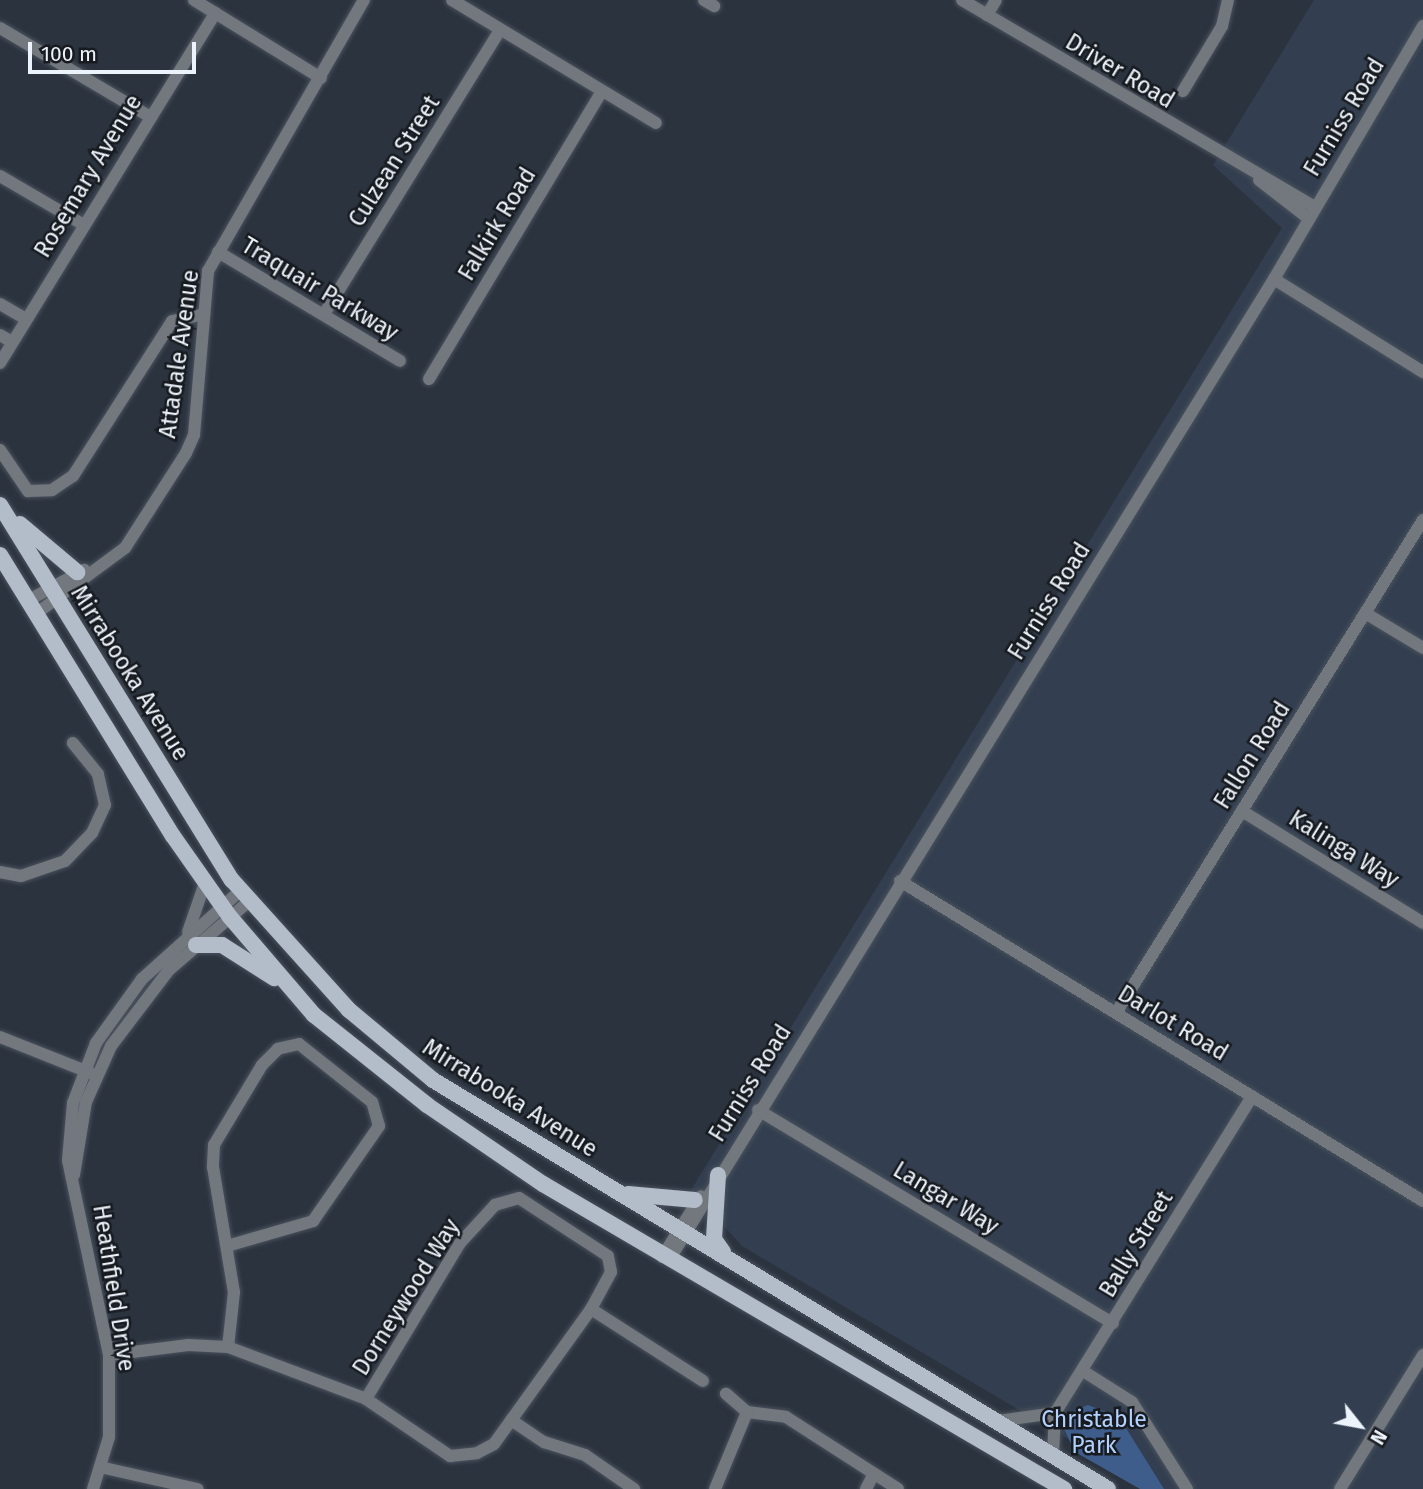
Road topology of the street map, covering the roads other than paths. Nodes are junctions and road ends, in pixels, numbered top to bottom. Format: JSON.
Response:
{"nodes":[{"id":1,"x":194,"y":0,"type":"edge"},
{"id":2,"x":365,"y":0,"type":"edge"},
{"id":3,"x":376,"y":0,"type":"edge"},
{"id":4,"x":452,"y":0,"type":"edge"},
{"id":5,"x":962,"y":0,"type":"edge"},
{"id":6,"x":996,"y":0,"type":"edge"},
{"id":7,"x":1228,"y":0,"type":"edge"},
{"id":8,"x":215,"y":13,"type":"junction"},
{"id":9,"x":987,"y":15,"type":"junction"},
{"id":10,"x":352,"y":26,"type":"junction"},
{"id":11,"x":1423,"y":26,"type":"edge"},
{"id":12,"x":0,"y":28,"type":"edge"},
{"id":13,"x":500,"y":30,"type":"junction"},
{"id":14,"x":321,"y":78,"type":"junction"},
{"id":15,"x":602,"y":91,"type":"junction"},
{"id":16,"x":1183,"y":91,"type":"dead end"},
{"id":17,"x":149,"y":116,"type":"junction"},
{"id":18,"x":656,"y":123,"type":"dead end"},
{"id":19,"x":0,"y":176,"type":"edge"},
{"id":20,"x":1312,"y":213,"type":"junction"},
{"id":21,"x":82,"y":224,"type":"junction"},
{"id":22,"x":218,"y":252,"type":"junction"},
{"id":23,"x":1274,"y":279,"type":"junction"},
{"id":24,"x":0,"y":304,"type":"edge"},
{"id":25,"x":204,"y":314,"type":"junction"},
{"id":26,"x":324,"y":314,"type":"junction"},
{"id":27,"x":26,"y":319,"type":"junction"},
{"id":28,"x":0,"y":335,"type":"edge"},
{"id":29,"x":12,"y":342,"type":"junction"},
{"id":30,"x":400,"y":362,"type":"dead end"},
{"id":31,"x":0,"y":363,"type":"edge"},
{"id":32,"x":1423,"y":372,"type":"edge"},
{"id":33,"x":429,"y":379,"type":"dead end"},
{"id":34,"x":0,"y":450,"type":"edge"},
{"id":35,"x":0,"y":503,"type":"edge"},
{"id":36,"x":1423,"y":520,"type":"edge"},
{"id":37,"x":0,"y":555,"type":"edge"},
{"id":38,"x":98,"y":567,"type":"junction"},
{"id":39,"x":77,"y":572,"type":"junction"},
{"id":40,"x":55,"y":594,"type":"junction"},
{"id":41,"x":33,"y":606,"type":"junction"},
{"id":42,"x":1365,"y":613,"type":"junction"},
{"id":43,"x":1423,"y":648,"type":"edge"},
{"id":44,"x":73,"y":743,"type":"dead end"},
{"id":45,"x":1242,"y":811,"type":"junction"},
{"id":46,"x":0,"y":872,"type":"edge"},
{"id":47,"x":900,"y":881,"type":"junction"},
{"id":48,"x":205,"y":883,"type":"junction"},
{"id":49,"x":244,"y":896,"type":"junction"},
{"id":50,"x":226,"y":911,"type":"junction"},
{"id":51,"x":1423,"y":923,"type":"edge"},
{"id":52,"x":191,"y":940,"type":"junction"},
{"id":53,"x":293,"y":992,"type":"junction"},
{"id":54,"x":1116,"y":1013,"type":"junction"},
{"id":55,"x":0,"y":1037,"type":"edge"},
{"id":56,"x":83,"y":1070,"type":"junction"},
{"id":57,"x":96,"y":1074,"type":"junction"},
{"id":58,"x":1252,"y":1096,"type":"junction"},
{"id":59,"x":758,"y":1110,"type":"junction"},
{"id":60,"x":74,"y":1175,"type":"junction"},
{"id":61,"x":718,"y":1175,"type":"junction"},
{"id":62,"x":619,"y":1192,"type":"junction"},
{"id":63,"x":700,"y":1197,"type":"junction"},
{"id":64,"x":1423,"y":1201,"type":"edge"},
{"id":65,"x":683,"y":1231,"type":"junction"},
{"id":66,"x":227,"y":1246,"type":"junction"},
{"id":67,"x":666,"y":1258,"type":"junction"},
{"id":68,"x":728,"y":1258,"type":"junction"},
{"id":69,"x":591,"y":1309,"type":"junction"},
{"id":70,"x":1113,"y":1323,"type":"junction"},
{"id":71,"x":228,"y":1348,"type":"junction"},
{"id":72,"x":1423,"y":1354,"type":"edge"},
{"id":73,"x":109,"y":1355,"type":"junction"},
{"id":74,"x":1083,"y":1371,"type":"junction"},
{"id":75,"x":703,"y":1381,"type":"dead end"},
{"id":76,"x":726,"y":1394,"type":"dead end"},
{"id":77,"x":366,"y":1399,"type":"junction"},
{"id":78,"x":747,"y":1412,"type":"junction"},
{"id":79,"x":1055,"y":1413,"type":"junction"},
{"id":80,"x":510,"y":1420,"type":"junction"},
{"id":81,"x":998,"y":1421,"type":"junction"},
{"id":82,"x":1053,"y":1455,"type":"junction"},
{"id":83,"x":100,"y":1467,"type":"junction"},
{"id":84,"x":873,"y":1475,"type":"junction"},
{"id":85,"x":93,"y":1489,"type":"edge"},
{"id":86,"x":198,"y":1489,"type":"edge"},
{"id":87,"x":634,"y":1489,"type":"edge"},
{"id":88,"x":715,"y":1489,"type":"edge"},
{"id":89,"x":866,"y":1489,"type":"edge"},
{"id":90,"x":898,"y":1489,"type":"edge"},
{"id":91,"x":1064,"y":1489,"type":"edge"},
{"id":92,"x":1108,"y":1489,"type":"edge"},
{"id":93,"x":1187,"y":1489,"type":"edge"},
{"id":94,"x":1340,"y":1489,"type":"edge"}],
"edges":[{"from":1,"to":8,"type":"street"},
{"from":2,"to":10,"type":"street","name":"Attadale Avenue"},
{"from":3,"to":10,"type":"street","name":"Attadale Avenue"},
{"from":4,"to":13,"type":"street"},
{"from":5,"to":9,"type":"street","name":"Driver Road"},
{"from":6,"to":9,"type":"street"},
{"from":7,"to":16,"type":"street"},
{"from":8,"to":14,"type":"street"},
{"from":8,"to":17,"type":"street","name":"Rosemary Avenue"},
{"from":9,"to":20,"type":"street","name":"Driver Road"},
{"from":10,"to":14,"type":"street","name":"Attadale Avenue"},
{"from":11,"to":20,"type":"street","name":"Furniss Road"},
{"from":12,"to":17,"type":"street"},
{"from":13,"to":15,"type":"street"},
{"from":13,"to":26,"type":"street","name":"Culzean Street"},
{"from":14,"to":22,"type":"street","name":"Attadale Avenue"},
{"from":15,"to":18,"type":"street"},
{"from":15,"to":33,"type":"street","name":"Falkirk Road"},
{"from":17,"to":21,"type":"street","name":"Rosemary Avenue"},
{"from":19,"to":21,"type":"street"},
{"from":20,"to":23,"type":"street","name":"Furniss Road"},
{"from":21,"to":27,"type":"street","name":"Rosemary Avenue"},
{"from":22,"to":25,"type":"street","name":"Attadale Avenue"},
{"from":22,"to":26,"type":"street","name":"Traquair Parkway"},
{"from":23,"to":32,"type":"street"},
{"from":23,"to":47,"type":"street","name":"Furniss Road"},
{"from":24,"to":27,"type":"street"},
{"from":25,"to":34,"type":"street"},
{"from":25,"to":38,"type":"street","name":"Attadale Avenue"},
{"from":26,"to":30,"type":"street","name":"Traquair Parkway"},
{"from":27,"to":29,"type":"street","name":"Rosemary Avenue"},
{"from":28,"to":29,"type":"street"},
{"from":29,"to":31,"type":"street","name":"Rosemary Avenue"},
{"from":35,"to":39,"type":"main road"},
{"from":35,"to":40,"type":"main road","name":"Mirrabooka Avenue"},
{"from":36,"to":42,"type":"street","name":"Fallon Road"},
{"from":37,"to":41,"type":"main road","name":"Mirrabooka Avenue"},
{"from":38,"to":39,"type":"street","name":"Attadale Avenue"},
{"from":38,"to":40,"type":"street","name":"Attadale Avenue"},
{"from":39,"to":40,"type":"street","name":"Attadale Avenue"},
{"from":40,"to":41,"type":"street","name":"Attadale Avenue"},
{"from":40,"to":49,"type":"main road","name":"Mirrabooka Avenue"},
{"from":41,"to":48,"type":"main road","name":"Mirrabooka Avenue"},
{"from":42,"to":43,"type":"street"},
{"from":42,"to":45,"type":"street","name":"Fallon Road"},
{"from":44,"to":46,"type":"street"},
{"from":45,"to":51,"type":"street","name":"Kalinga Way"},
{"from":45,"to":54,"type":"street","name":"Fallon Road"},
{"from":47,"to":54,"type":"street","name":"Darlot Road"},
{"from":47,"to":59,"type":"street","name":"Furniss Road"},
{"from":48,"to":50,"type":"main road","name":"Mirrabooka Avenue"},
{"from":48,"to":52,"type":"street"},
{"from":49,"to":50,"type":"street","name":"Heathfield Drive"},
{"from":49,"to":62,"type":"main road","name":"Mirrabooka Avenue"},
{"from":50,"to":52,"type":"street","name":"Heathfield Drive"},
{"from":50,"to":53,"type":"main road","name":"Mirrabooka Avenue"},
{"from":52,"to":53,"type":"main road"},
{"from":52,"to":56,"type":"street","name":"Heathfield Drive"},
{"from":52,"to":57,"type":"street","name":"Heathfield Drive"},
{"from":53,"to":67,"type":"main road","name":"Mirrabooka Avenue"},
{"from":54,"to":58,"type":"street","name":"Darlot Road"},
{"from":55,"to":56,"type":"street"},
{"from":56,"to":57,"type":"street"},
{"from":56,"to":60,"type":"street","name":"Heathfield Drive"},
{"from":57,"to":60,"type":"street","name":"Heathfield Drive"},
{"from":58,"to":64,"type":"street","name":"Darlot Road"},
{"from":58,"to":70,"type":"street","name":"Bally Street"},
{"from":59,"to":61,"type":"street","name":"Furniss Road"},
{"from":59,"to":70,"type":"street","name":"Langar Way"},
{"from":60,"to":73,"type":"street","name":"Heathfield Drive"},
{"from":61,"to":63,"type":"street","name":"Furniss Road"},
{"from":61,"to":68,"type":"main road"},
{"from":62,"to":63,"type":"main road"},
{"from":62,"to":65,"type":"main road","name":"Mirrabooka Avenue"},
{"from":63,"to":65,"type":"street","name":"Furniss Road"},
{"from":65,"to":67,"type":"street","name":"Furniss Road"},
{"from":65,"to":68,"type":"main road","name":"Mirrabooka Avenue"},
{"from":66,"to":66,"type":"street"},
{"from":66,"to":71,"type":"street"},
{"from":67,"to":91,"type":"main road","name":"Mirrabooka Avenue"},
{"from":68,"to":81,"type":"main road","name":"Mirrabooka Avenue"},
{"from":69,"to":75,"type":"street"},
{"from":69,"to":77,"type":"street","name":"Dorneywood Way"},
{"from":69,"to":80,"type":"street","name":"Dorneywood Way"},
{"from":70,"to":74,"type":"street","name":"Bally Street"},
{"from":71,"to":73,"type":"street","name":"Dorneywood Way"},
{"from":71,"to":77,"type":"street","name":"Dorneywood Way"},
{"from":72,"to":94,"type":"street"},
{"from":73,"to":83,"type":"street","name":"Heathfield Drive"},
{"from":74,"to":79,"type":"street","name":"Bally Street"},
{"from":74,"to":93,"type":"street"},
{"from":76,"to":78,"type":"street"},
{"from":77,"to":80,"type":"street","name":"Dorneywood Way"},
{"from":78,"to":84,"type":"street"},
{"from":78,"to":88,"type":"street"},
{"from":79,"to":81,"type":"street"},
{"from":79,"to":82,"type":"street"},
{"from":80,"to":87,"type":"street"},
{"from":81,"to":82,"type":"main road","name":"Mirrabooka Avenue"},
{"from":82,"to":92,"type":"main road","name":"Mirrabooka Avenue"},
{"from":83,"to":85,"type":"street","name":"Heathfield Drive"},
{"from":83,"to":86,"type":"street"},
{"from":84,"to":89,"type":"street"},
{"from":84,"to":90,"type":"street"}]}
